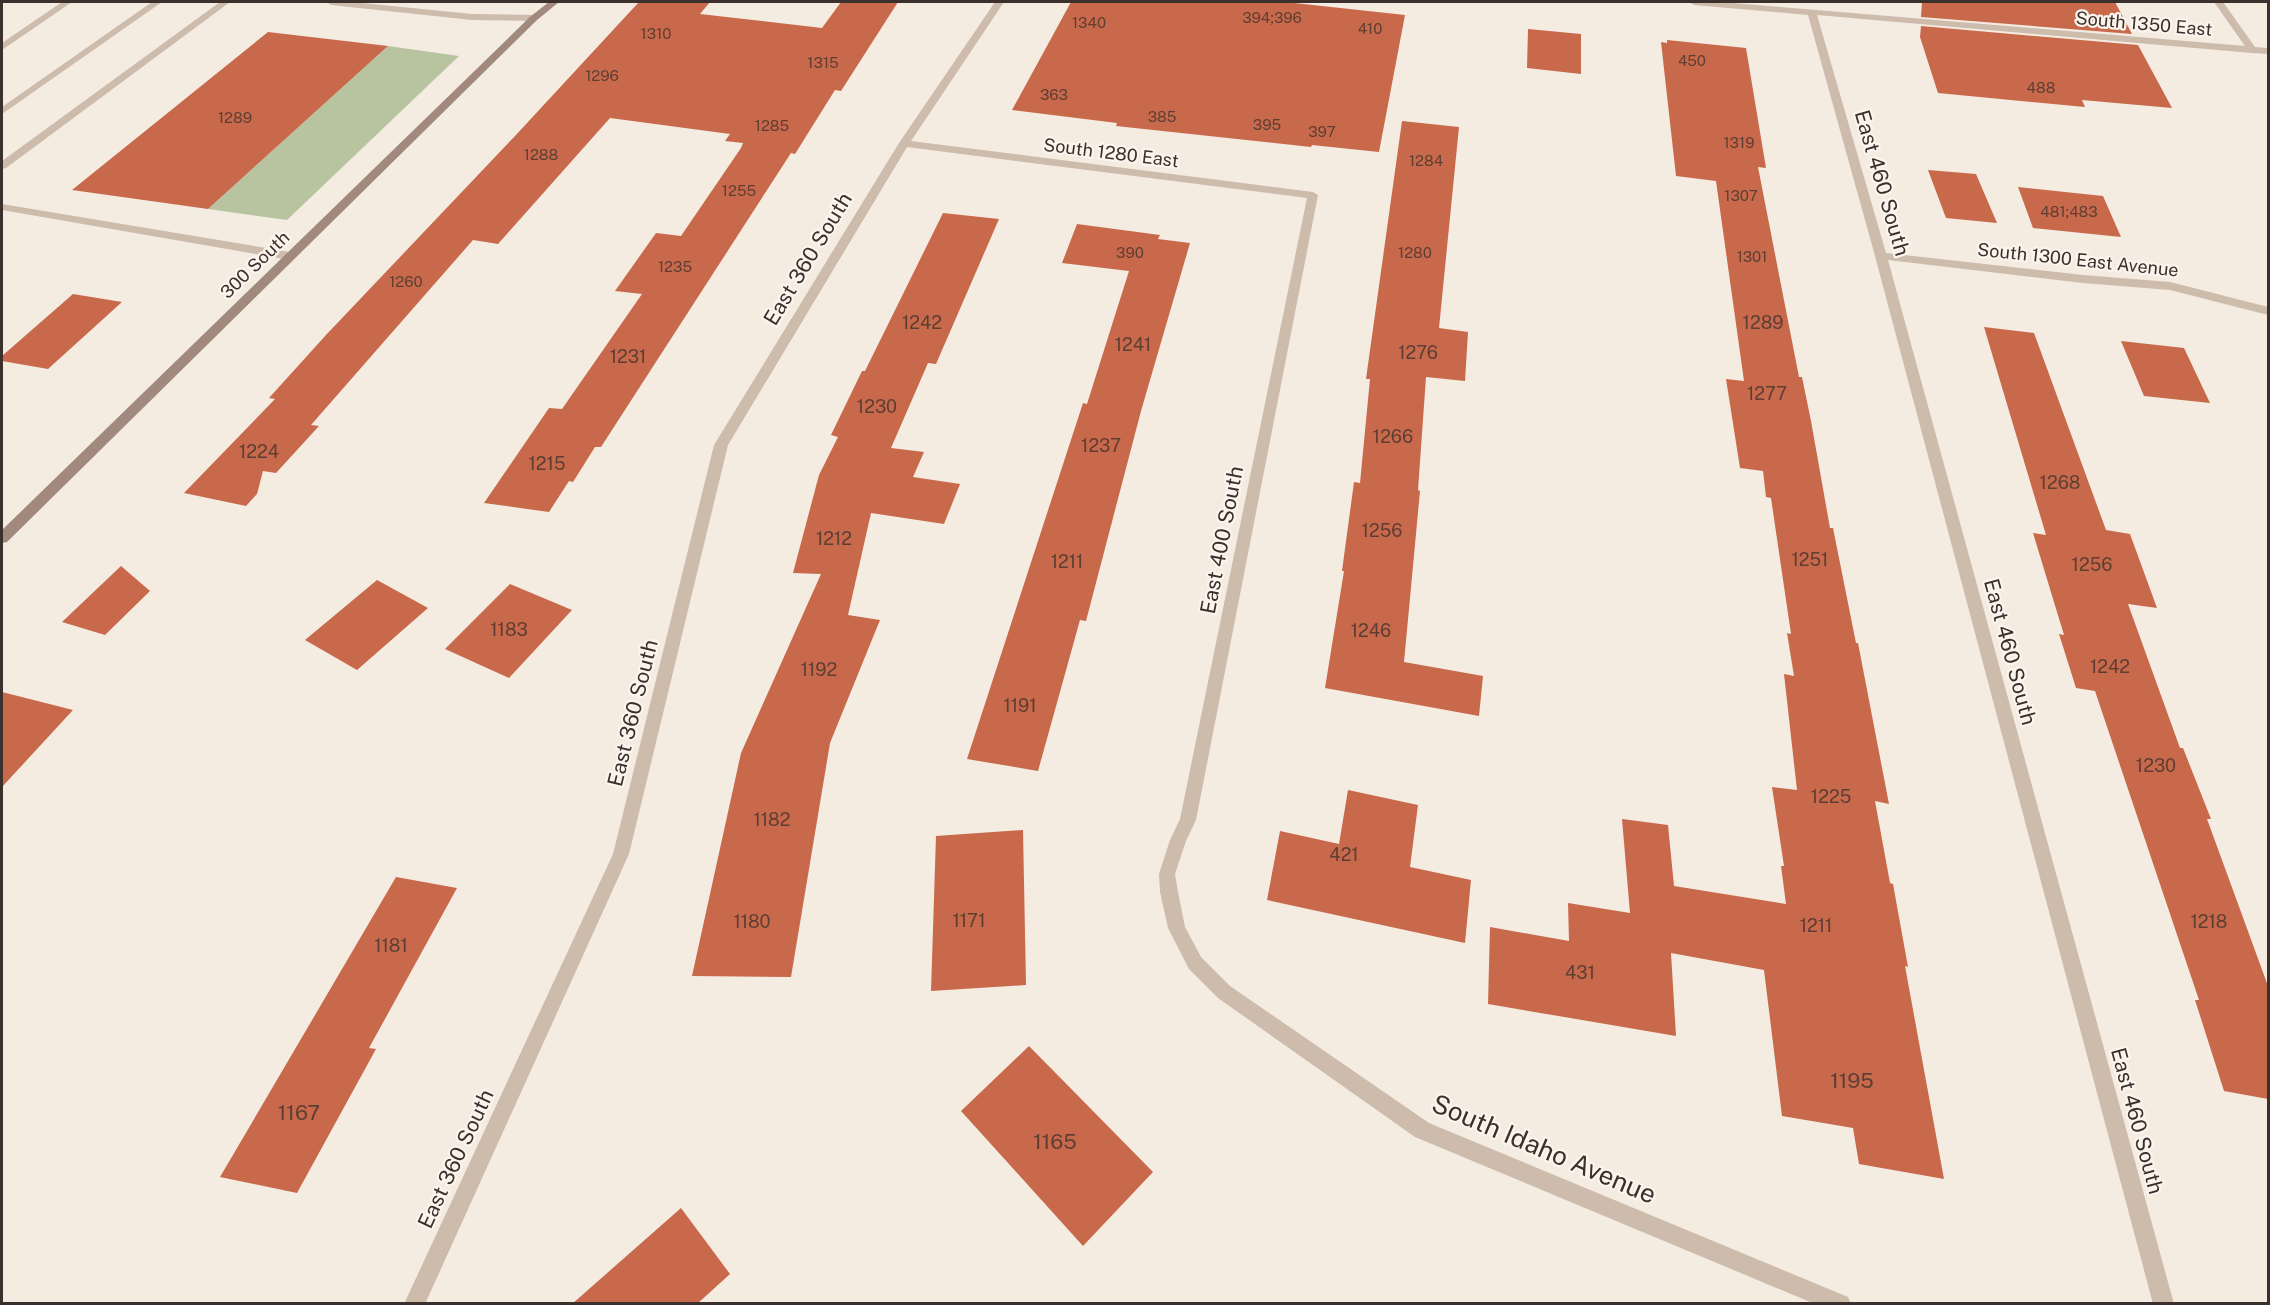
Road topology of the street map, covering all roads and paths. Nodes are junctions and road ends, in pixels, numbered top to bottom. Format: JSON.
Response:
{"nodes":[{"id":1,"x":67,"y":2,"type":"edge"},
{"id":2,"x":157,"y":2,"type":"edge"},
{"id":3,"x":225,"y":2,"type":"edge"},
{"id":4,"x":331,"y":2,"type":"edge"},
{"id":5,"x":546,"y":2,"type":"edge"},
{"id":6,"x":554,"y":2,"type":"edge"},
{"id":7,"x":999,"y":2,"type":"edge"},
{"id":8,"x":1694,"y":2,"type":"edge"},
{"id":9,"x":2219,"y":2,"type":"edge"},
{"id":10,"x":1812,"y":13,"type":"junction"},
{"id":11,"x":534,"y":18,"type":"junction"},
{"id":12,"x":2,"y":47,"type":"edge"},
{"id":13,"x":2252,"y":50,"type":"junction"},
{"id":14,"x":2268,"y":51,"type":"edge"},
{"id":15,"x":2,"y":111,"type":"edge"},
{"id":16,"x":904,"y":143,"type":"junction"},
{"id":17,"x":2,"y":166,"type":"edge"},
{"id":18,"x":1313,"y":195,"type":"joint"},
{"id":19,"x":2,"y":207,"type":"edge"},
{"id":20,"x":290,"y":256,"type":"junction"},
{"id":21,"x":1881,"y":256,"type":"junction"},
{"id":22,"x":2268,"y":311,"type":"edge"},
{"id":23,"x":2,"y":538,"type":"edge"},
{"id":24,"x":1168,"y":892,"type":"joint"},
{"id":25,"x":414,"y":1304,"type":"edge"},
{"id":26,"x":1841,"y":1304,"type":"edge"},
{"id":27,"x":2164,"y":1304,"type":"edge"}],
"edges":[{"from":1,"to":12,"type":"street"},
{"from":2,"to":15,"type":"street"},
{"from":3,"to":17,"type":"street"},
{"from":4,"to":11,"type":"street"},
{"from":5,"to":11,"type":"street","name":"300 South"},
{"from":6,"to":11,"type":"street","name":"300 South"},
{"from":7,"to":16,"type":"street","name":"East 360 South"},
{"from":8,"to":10,"type":"street","name":"South 1350 East"},
{"from":9,"to":13,"type":"street"},
{"from":10,"to":13,"type":"street","name":"South 1350 East"},
{"from":10,"to":21,"type":"street","name":"East 460 South"},
{"from":11,"to":20,"type":"street","name":"300 South"},
{"from":13,"to":14,"type":"street","name":"South 1350 East"},
{"from":16,"to":18,"type":"street","name":"South 1280 East"},
{"from":16,"to":25,"type":"street","name":"East 360 South"},
{"from":18,"to":24,"type":"street","name":"East 400 South"},
{"from":19,"to":20,"type":"street"},
{"from":20,"to":23,"type":"street","name":"300 South"},
{"from":21,"to":22,"type":"street","name":"South 1300 East Avenue"},
{"from":21,"to":27,"type":"street","name":"East 460 South"},
{"from":24,"to":26,"type":"street","name":"South Idaho Avenue"}]}
